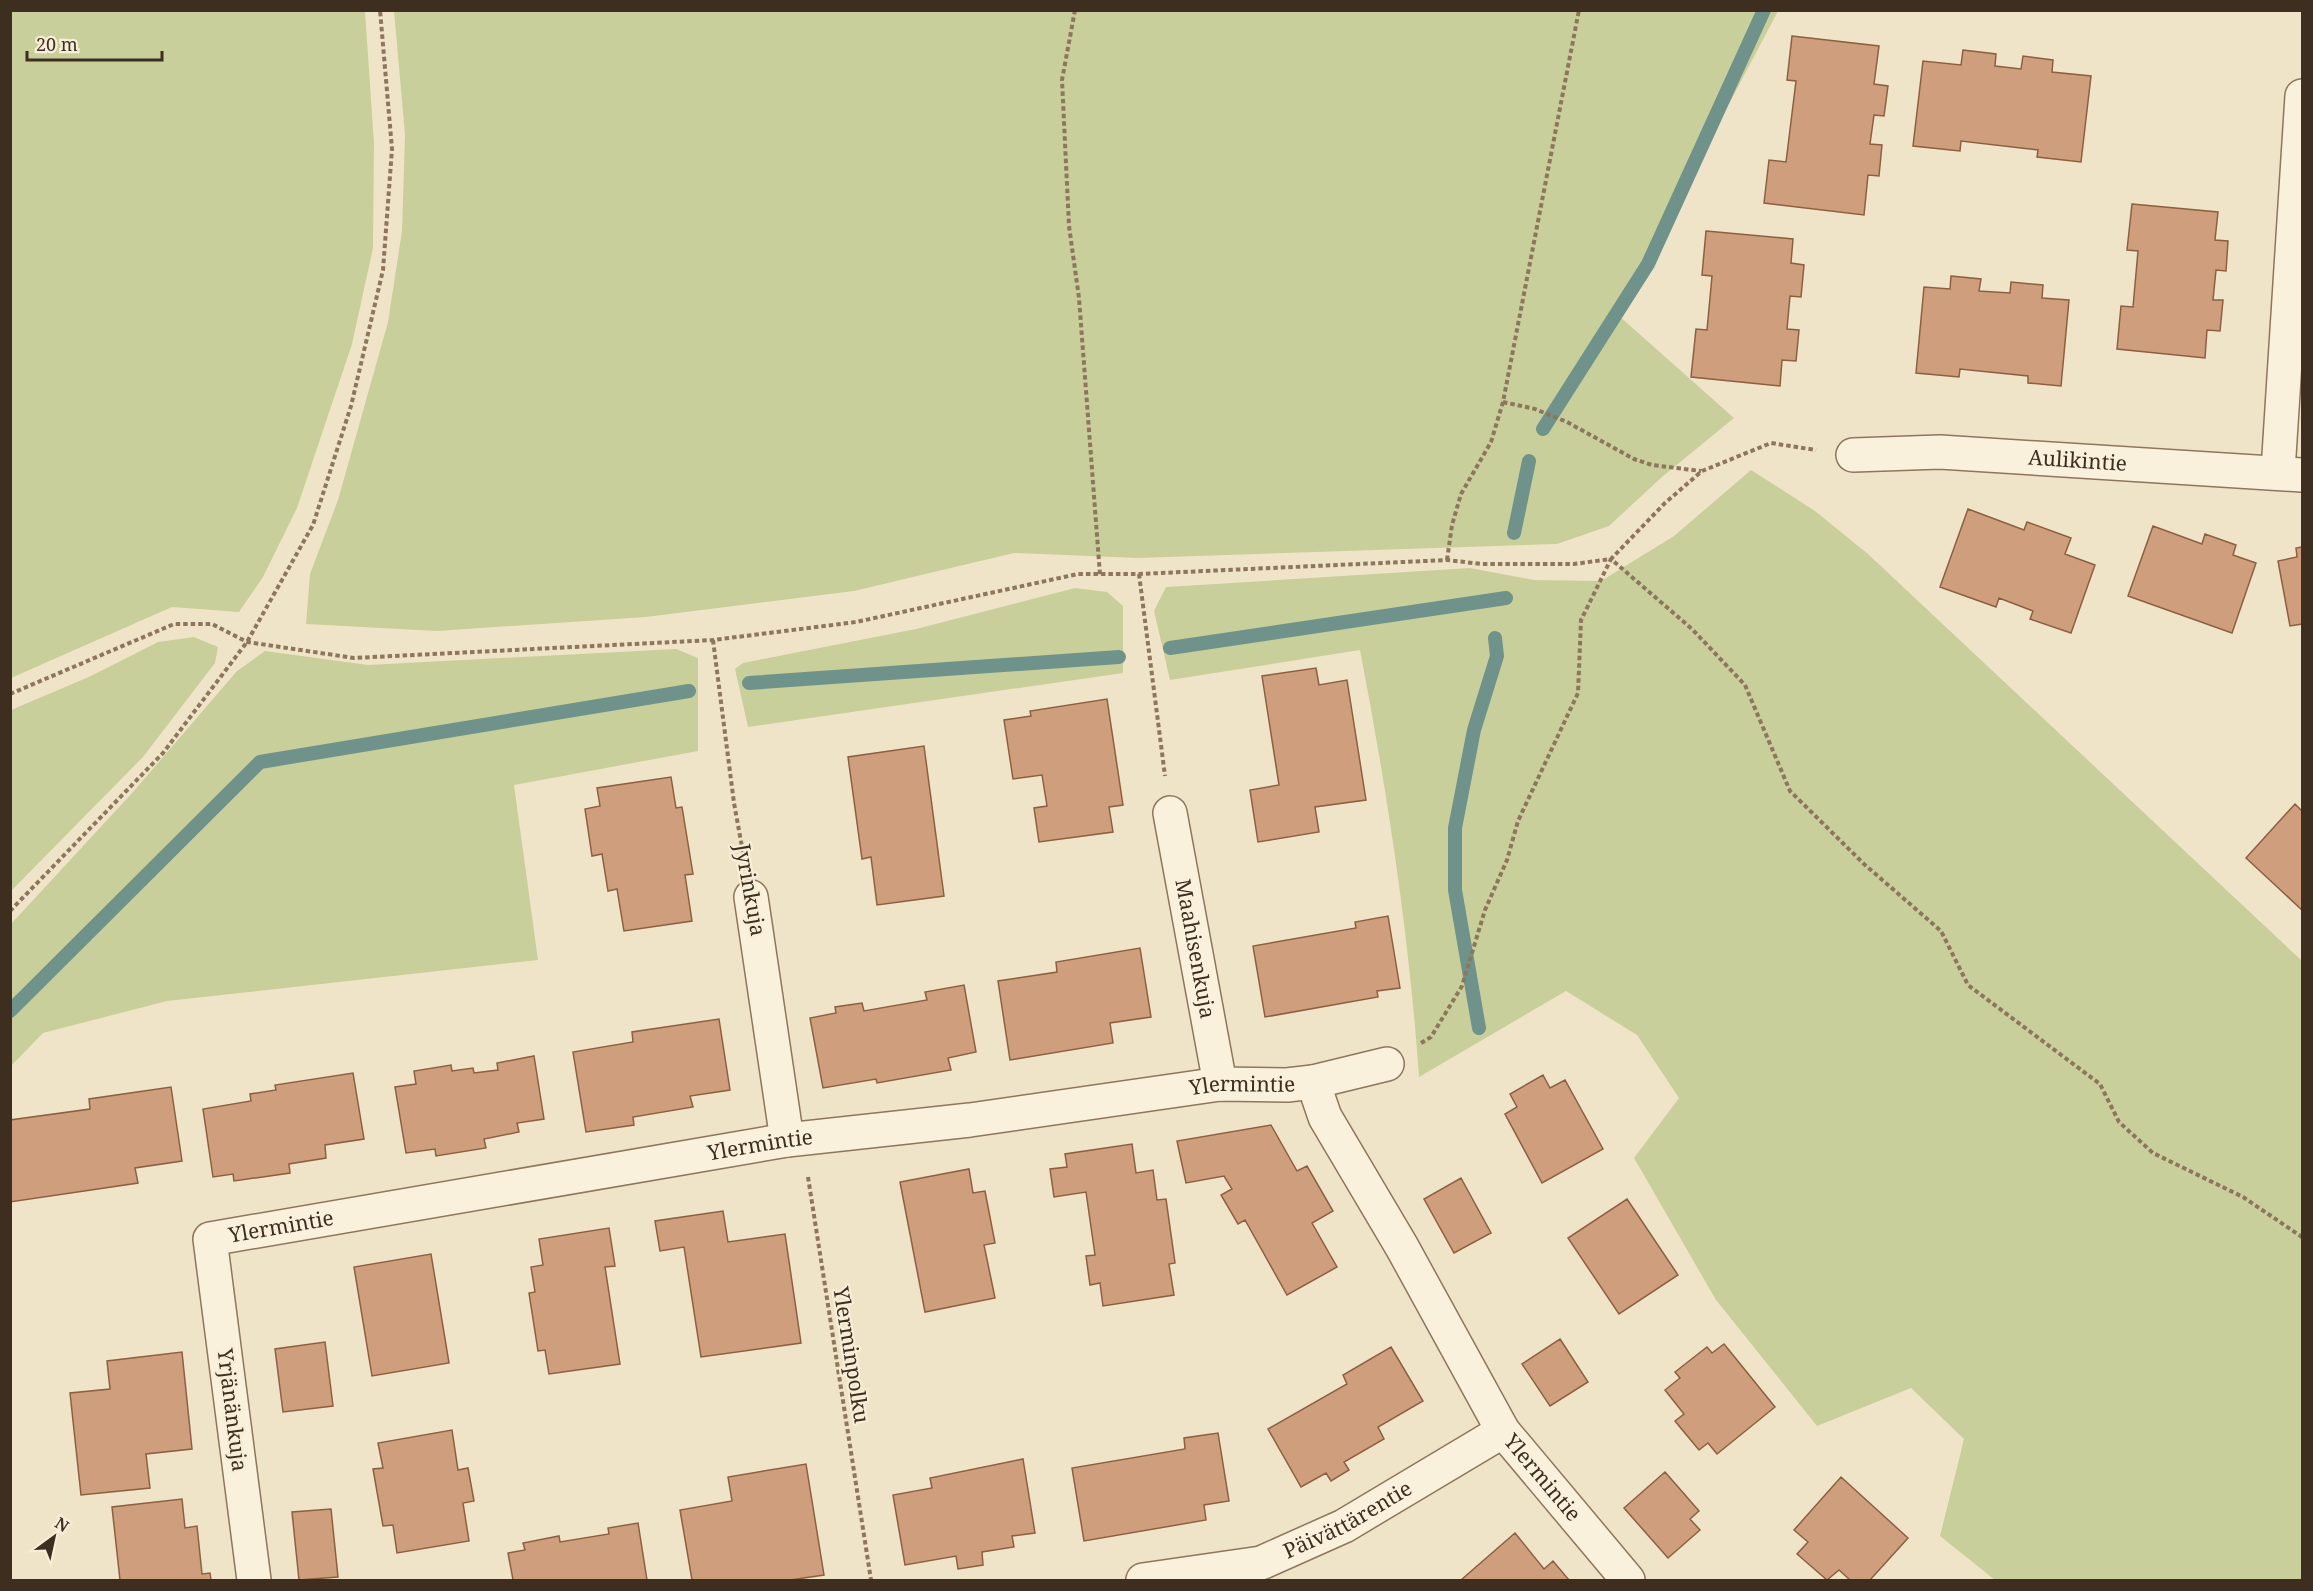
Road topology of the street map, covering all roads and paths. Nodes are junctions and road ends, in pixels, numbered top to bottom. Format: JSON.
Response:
{"nodes":[{"id":1,"x":380,"y":10,"type":"edge"},
{"id":2,"x":1075,"y":10,"type":"edge"},
{"id":3,"x":1579,"y":10,"type":"edge"},
{"id":4,"x":2302,"y":96,"type":"edge"},
{"id":5,"x":1503,"y":402,"type":"junction"},
{"id":6,"x":1853,"y":455,"type":"joint"},
{"id":7,"x":1702,"y":471,"type":"junction"},
{"id":8,"x":2290,"y":473,"type":"edge"},
{"id":9,"x":1611,"y":559,"type":"junction"},
{"id":10,"x":1447,"y":560,"type":"junction"},
{"id":11,"x":1140,"y":574,"type":"junction"},
{"id":12,"x":1101,"y":575,"type":"junction"},
{"id":13,"x":713,"y":640,"type":"junction"},
{"id":14,"x":247,"y":642,"type":"junction"},
{"id":15,"x":10,"y":694,"type":"edge"},
{"id":16,"x":1170,"y":813,"type":"joint"},
{"id":17,"x":752,"y":897,"type":"joint"},
{"id":18,"x":10,"y":911,"type":"edge"},
{"id":19,"x":1387,"y":1064,"type":"joint"},
{"id":20,"x":1313,"y":1082,"type":"junction"},
{"id":21,"x":1220,"y":1084,"type":"junction"},
{"id":22,"x":787,"y":1140,"type":"junction"},
{"id":23,"x":2302,"y":1237,"type":"edge"},
{"id":24,"x":210,"y":1239,"type":"joint"},
{"id":25,"x":1503,"y":1431,"type":"junction"},
{"id":26,"x":254,"y":1581,"type":"edge"},
{"id":27,"x":871,"y":1581,"type":"edge"},
{"id":28,"x":1143,"y":1581,"type":"edge"},
{"id":29,"x":1628,"y":1581,"type":"edge"}],
"edges":[{"from":1,"to":14,"type":"path"},
{"from":2,"to":12,"type":"path"},
{"from":3,"to":5,"type":"path"},
{"from":4,"to":8,"type":"street"},
{"from":5,"to":7,"type":"path"},
{"from":5,"to":10,"type":"path"},
{"from":6,"to":7,"type":"path"},
{"from":6,"to":8,"type":"street","name":"Aulikintie"},
{"from":7,"to":9,"type":"path"},
{"from":9,"to":10,"type":"path"},
{"from":9,"to":19,"type":"path"},
{"from":9,"to":23,"type":"path"},
{"from":10,"to":11,"type":"path"},
{"from":11,"to":12,"type":"path"},
{"from":11,"to":16,"type":"path"},
{"from":12,"to":13,"type":"path"},
{"from":13,"to":14,"type":"path"},
{"from":13,"to":17,"type":"path","name":"Jyrinkuja"},
{"from":14,"to":15,"type":"path"},
{"from":14,"to":18,"type":"path"},
{"from":16,"to":21,"type":"street","name":"Maahisenkuja"},
{"from":17,"to":22,"type":"street","name":"Jyrinkuja"},
{"from":19,"to":20,"type":"street","name":"Ylermintie"},
{"from":20,"to":21,"type":"street","name":"Ylermintie"},
{"from":20,"to":25,"type":"street","name":"Ylermintie"},
{"from":21,"to":22,"type":"street","name":"Ylermintie"},
{"from":22,"to":24,"type":"street","name":"Ylermintie"},
{"from":22,"to":27,"type":"path","name":"Ylerminpolku"},
{"from":24,"to":26,"type":"street","name":"Yrjänänkuja"},
{"from":25,"to":28,"type":"street","name":"Päivättärentie"},
{"from":25,"to":29,"type":"street","name":"Ylermintie"}]}
